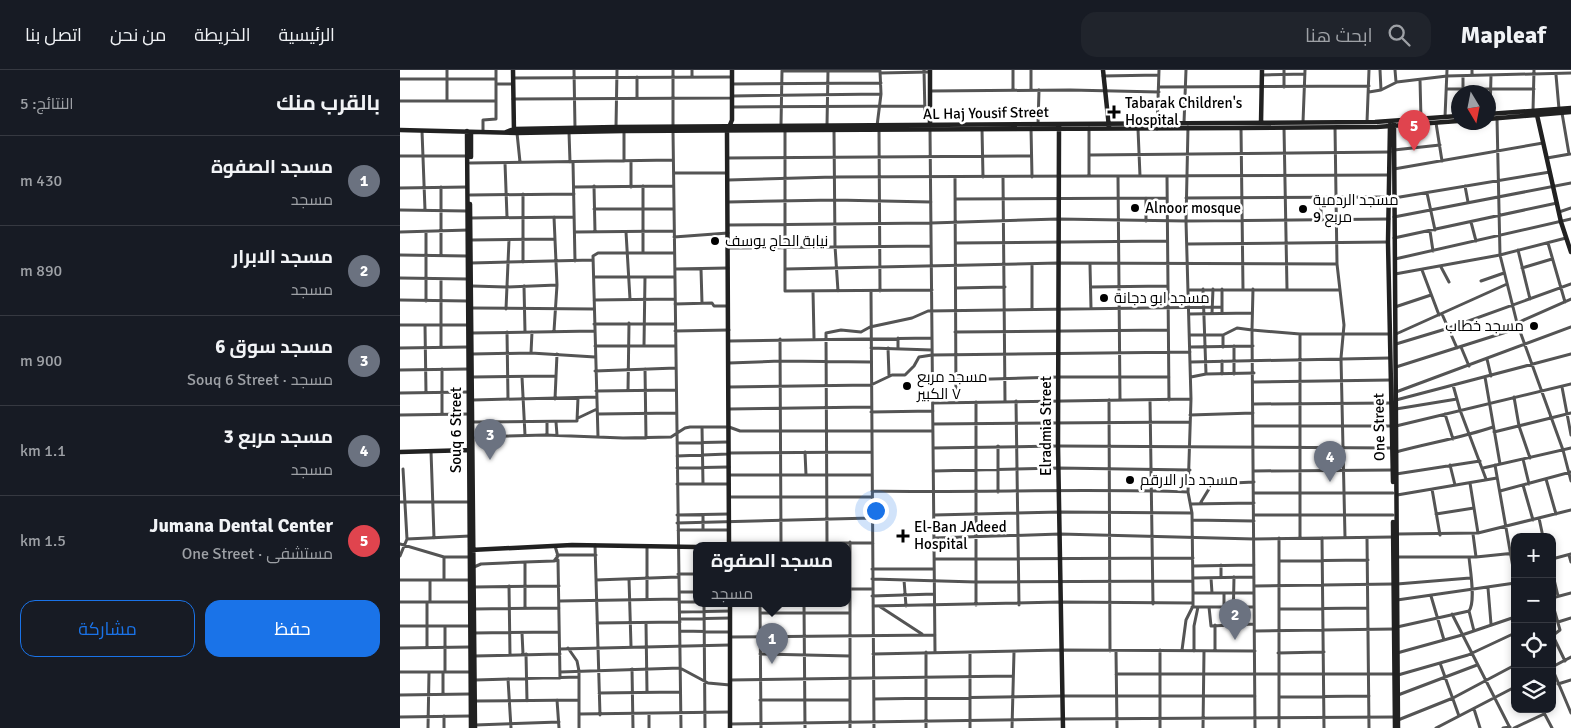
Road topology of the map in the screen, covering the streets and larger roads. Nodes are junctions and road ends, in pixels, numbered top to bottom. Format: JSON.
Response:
{"nodes":[{"id":1,"x":447,"y":70,"type":"edge"},
{"id":2,"x":496,"y":70,"type":"edge"},
{"id":3,"x":513,"y":70,"type":"edge"},
{"id":4,"x":574,"y":70,"type":"edge"},
{"id":5,"x":617,"y":70,"type":"edge"},
{"id":6,"x":673,"y":70,"type":"edge"},
{"id":7,"x":692,"y":70,"type":"edge"},
{"id":8,"x":732,"y":70,"type":"edge"},
{"id":9,"x":1013,"y":70,"type":"edge"},
{"id":10,"x":1031,"y":70,"type":"edge"},
{"id":11,"x":1102,"y":70,"type":"edge"},
{"id":12,"x":1159,"y":70,"type":"edge"},
{"id":13,"x":1186,"y":70,"type":"edge"},
{"id":14,"x":1369,"y":70,"type":"edge"},
{"id":15,"x":1380,"y":70,"type":"edge"},
{"id":16,"x":1395,"y":70,"type":"edge"},
{"id":17,"x":1447,"y":70,"type":"edge"},
{"id":18,"x":1472,"y":70,"type":"edge"},
{"id":19,"x":782,"y":71,"type":"edge"},
{"id":20,"x":828,"y":71,"type":"edge"},
{"id":21,"x":880,"y":71,"type":"edge"},
{"id":22,"x":927,"y":71,"type":"edge"},
{"id":23,"x":1262,"y":72,"type":"edge"},
{"id":24,"x":1284,"y":72,"type":"edge"},
{"id":25,"x":1305,"y":72,"type":"edge"},
{"id":26,"x":1534,"y":72,"type":"edge"},
{"id":27,"x":1551,"y":72,"type":"edge"},
{"id":28,"x":1571,"y":73,"type":"edge"},
{"id":29,"x":1556,"y":74,"type":"junction"},
{"id":30,"x":1159,"y":75,"type":"junction"},
{"id":31,"x":1491,"y":75,"type":"junction"},
{"id":32,"x":1103,"y":76,"type":"junction"},
{"id":33,"x":1447,"y":76,"type":"junction"},
{"id":34,"x":1463,"y":76,"type":"junction"},
{"id":35,"x":1472,"y":76,"type":"junction"},
{"id":36,"x":574,"y":77,"type":"junction"},
{"id":37,"x":617,"y":77,"type":"junction"},
{"id":38,"x":637,"y":77,"type":"junction"},
{"id":39,"x":672,"y":77,"type":"junction"},
{"id":40,"x":692,"y":77,"type":"junction"},
{"id":41,"x":732,"y":77,"type":"junction"},
{"id":42,"x":513,"y":78,"type":"junction"},
{"id":43,"x":496,"y":79,"type":"junction"},
{"id":44,"x":400,"y":80,"type":"edge"},
{"id":45,"x":447,"y":80,"type":"junction"},
{"id":46,"x":1420,"y":80,"type":"junction"},
{"id":47,"x":1396,"y":82,"type":"junction"},
{"id":48,"x":881,"y":83,"type":"junction"},
{"id":49,"x":496,"y":84,"type":"junction"},
{"id":50,"x":513,"y":84,"type":"junction"},
{"id":51,"x":732,"y":84,"type":"junction"},
{"id":52,"x":782,"y":84,"type":"junction"},
{"id":53,"x":828,"y":85,"type":"junction"},
{"id":54,"x":1463,"y":85,"type":"edge"},
{"id":55,"x":1491,"y":85,"type":"edge"},
{"id":56,"x":1262,"y":86,"type":"junction"},
{"id":57,"x":1284,"y":86,"type":"junction"},
{"id":58,"x":1369,"y":86,"type":"junction"},
{"id":59,"x":1186,"y":87,"type":"junction"},
{"id":60,"x":1305,"y":87,"type":"junction"},
{"id":61,"x":1496,"y":88,"type":"edge"},
{"id":62,"x":1446,"y":89,"type":"junction"},
{"id":63,"x":1451,"y":89,"type":"edge"},
{"id":64,"x":1534,"y":89,"type":"junction"},
{"id":65,"x":1013,"y":90,"type":"junction"},
{"id":66,"x":1031,"y":90,"type":"junction"},
{"id":67,"x":1039,"y":90,"type":"junction"},
{"id":68,"x":1105,"y":90,"type":"junction"},
{"id":69,"x":1159,"y":90,"type":"junction"},
{"id":70,"x":1381,"y":90,"type":"junction"},
{"id":71,"x":929,"y":91,"type":"junction"},
{"id":72,"x":1369,"y":92,"type":"junction"},
{"id":73,"x":881,"y":94,"type":"junction"},
{"id":74,"x":828,"y":95,"type":"junction"},
{"id":75,"x":781,"y":96,"type":"junction"},
{"id":76,"x":732,"y":97,"type":"junction"},
{"id":77,"x":618,"y":98,"type":"junction"},
{"id":78,"x":637,"y":98,"type":"junction"},
{"id":79,"x":673,"y":98,"type":"junction"},
{"id":80,"x":513,"y":99,"type":"junction"},
{"id":81,"x":574,"y":99,"type":"junction"},
{"id":82,"x":447,"y":100,"type":"junction"},
{"id":83,"x":400,"y":101,"type":"edge"},
{"id":84,"x":496,"y":101,"type":"junction"},
{"id":85,"x":879,"y":106,"type":"junction"},
{"id":86,"x":925,"y":106,"type":"junction"},
{"id":87,"x":733,"y":107,"type":"junction"},
{"id":88,"x":782,"y":107,"type":"junction"},
{"id":89,"x":828,"y":107,"type":"junction"},
{"id":90,"x":1571,"y":108,"type":"edge"},
{"id":91,"x":1560,"y":111,"type":"junction"},
{"id":92,"x":1571,"y":112,"type":"edge"},
{"id":93,"x":1535,"y":113,"type":"junction"},
{"id":94,"x":925,"y":115,"type":"dead end"},
{"id":95,"x":1496,"y":116,"type":"edge"},
{"id":96,"x":1445,"y":117,"type":"junction"},
{"id":97,"x":1451,"y":117,"type":"edge"},
{"id":98,"x":1497,"y":118,"type":"joint"},
{"id":99,"x":1421,"y":119,"type":"junction"},
{"id":100,"x":1303,"y":122,"type":"junction"},
{"id":101,"x":1367,"y":122,"type":"junction"},
{"id":102,"x":1451,"y":122,"type":"edge"},
{"id":103,"x":1262,"y":123,"type":"junction"},
{"id":104,"x":1436,"y":123,"type":"junction"},
{"id":105,"x":1038,"y":124,"type":"junction"},
{"id":106,"x":1392,"y":124,"type":"junction"},
{"id":107,"x":827,"y":125,"type":"junction"},
{"id":108,"x":1187,"y":125,"type":"junction"},
{"id":109,"x":781,"y":126,"type":"junction"},
{"id":110,"x":1059,"y":126,"type":"junction"},
{"id":111,"x":1157,"y":126,"type":"junction"},
{"id":112,"x":616,"y":127,"type":"junction"},
{"id":113,"x":1109,"y":127,"type":"junction"},
{"id":114,"x":1335,"y":127,"type":"junction"},
{"id":115,"x":575,"y":128,"type":"junction"},
{"id":116,"x":878,"y":128,"type":"junction"},
{"id":117,"x":930,"y":128,"type":"junction"},
{"id":118,"x":1031,"y":128,"type":"junction"},
{"id":119,"x":1088,"y":128,"type":"junction"},
{"id":120,"x":1241,"y":128,"type":"junction"},
{"id":121,"x":1284,"y":128,"type":"junction"},
{"id":122,"x":673,"y":129,"type":"junction"},
{"id":123,"x":727,"y":129,"type":"junction"},
{"id":124,"x":982,"y":129,"type":"junction"},
{"id":125,"x":1138,"y":129,"type":"junction"},
{"id":126,"x":400,"y":130,"type":"edge"},
{"id":127,"x":422,"y":131,"type":"junction"},
{"id":128,"x":469,"y":131,"type":"junction"},
{"id":129,"x":624,"y":131,"type":"junction"},
{"id":130,"x":784,"y":131,"type":"junction"},
{"id":131,"x":834,"y":131,"type":"junction"},
{"id":132,"x":483,"y":132,"type":"junction"},
{"id":133,"x":515,"y":132,"type":"junction"},
{"id":134,"x":569,"y":132,"type":"junction"},
{"id":135,"x":1543,"y":143,"type":"junction"},
{"id":136,"x":1440,"y":145,"type":"junction"},
{"id":137,"x":1392,"y":151,"type":"junction"},
{"id":138,"x":1498,"y":152,"type":"junction"},
{"id":139,"x":1336,"y":153,"type":"junction"},
{"id":140,"x":1139,"y":154,"type":"junction"},
{"id":141,"x":1186,"y":154,"type":"junction"},
{"id":142,"x":1242,"y":154,"type":"junction"},
{"id":143,"x":1286,"y":154,"type":"junction"},
{"id":144,"x":1570,"y":154,"type":"edge"},
{"id":145,"x":929,"y":155,"type":"junction"},
{"id":146,"x":1090,"y":155,"type":"junction"},
{"id":147,"x":400,"y":156,"type":"edge"},
{"id":148,"x":422,"y":156,"type":"junction"},
{"id":149,"x":468,"y":156,"type":"junction"},
{"id":150,"x":834,"y":156,"type":"junction"},
{"id":151,"x":877,"y":156,"type":"junction"},
{"id":152,"x":983,"y":156,"type":"junction"},
{"id":153,"x":1031,"y":156,"type":"junction"},
{"id":154,"x":784,"y":157,"type":"junction"},
{"id":155,"x":728,"y":158,"type":"junction"},
{"id":156,"x":1547,"y":158,"type":"junction"},
{"id":157,"x":673,"y":160,"type":"junction"},
{"id":158,"x":624,"y":161,"type":"junction"},
{"id":159,"x":631,"y":161,"type":"junction"},
{"id":160,"x":520,"y":162,"type":"junction"},
{"id":161,"x":572,"y":162,"type":"junction"},
{"id":162,"x":1442,"y":162,"type":"junction"},
{"id":163,"x":470,"y":163,"type":"junction"},
{"id":164,"x":505,"y":163,"type":"junction"},
{"id":165,"x":1394,"y":169,"type":"junction"},
{"id":166,"x":1550,"y":172,"type":"junction"},
{"id":167,"x":673,"y":173,"type":"junction"},
{"id":168,"x":728,"y":173,"type":"junction"},
{"id":169,"x":1242,"y":175,"type":"junction"},
{"id":170,"x":1286,"y":175,"type":"junction"},
{"id":171,"x":1336,"y":175,"type":"junction"},
{"id":172,"x":1389,"y":175,"type":"junction"},
{"id":173,"x":1058,"y":176,"type":"junction"},
{"id":174,"x":1089,"y":176,"type":"junction"},
{"id":175,"x":1118,"y":176,"type":"junction"},
{"id":176,"x":1140,"y":176,"type":"junction"},
{"id":177,"x":1167,"y":176,"type":"junction"},
{"id":178,"x":1187,"y":176,"type":"junction"},
{"id":179,"x":834,"y":177,"type":"junction"},
{"id":180,"x":878,"y":177,"type":"junction"},
{"id":181,"x":983,"y":177,"type":"junction"},
{"id":182,"x":1003,"y":177,"type":"junction"},
{"id":183,"x":1032,"y":177,"type":"junction"},
{"id":184,"x":931,"y":178,"type":"junction"},
{"id":185,"x":956,"y":178,"type":"junction"},
{"id":186,"x":728,"y":180,"type":"junction"},
{"id":187,"x":786,"y":180,"type":"junction"},
{"id":188,"x":1498,"y":181,"type":"junction"},
{"id":189,"x":1571,"y":183,"type":"edge"},
{"id":190,"x":594,"y":186,"type":"junction"},
{"id":191,"x":643,"y":186,"type":"junction"},
{"id":192,"x":673,"y":186,"type":"junction"},
{"id":193,"x":1465,"y":186,"type":"junction"},
{"id":194,"x":1554,"y":186,"type":"junction"},
{"id":195,"x":424,"y":187,"type":"junction"},
{"id":196,"x":441,"y":187,"type":"junction"},
{"id":197,"x":468,"y":187,"type":"junction"},
{"id":198,"x":574,"y":187,"type":"junction"},
{"id":199,"x":631,"y":187,"type":"junction"},
{"id":200,"x":400,"y":188,"type":"edge"},
{"id":201,"x":1428,"y":193,"type":"junction"},
{"id":202,"x":506,"y":194,"type":"junction"},
{"id":203,"x":522,"y":194,"type":"junction"},
{"id":204,"x":574,"y":194,"type":"junction"},
{"id":205,"x":470,"y":195,"type":"junction"},
{"id":206,"x":1498,"y":196,"type":"junction"},
{"id":207,"x":1286,"y":197,"type":"junction"},
{"id":208,"x":1321,"y":197,"type":"junction"},
{"id":209,"x":1336,"y":197,"type":"junction"},
{"id":210,"x":1058,"y":198,"type":"junction"},
{"id":211,"x":1119,"y":198,"type":"junction"},
{"id":212,"x":1146,"y":198,"type":"junction"},
{"id":213,"x":1167,"y":198,"type":"junction"},
{"id":214,"x":1186,"y":198,"type":"junction"},
{"id":215,"x":1242,"y":198,"type":"junction"},
{"id":216,"x":1391,"y":198,"type":"junction"},
{"id":217,"x":955,"y":199,"type":"junction"},
{"id":218,"x":1004,"y":199,"type":"junction"},
{"id":219,"x":835,"y":200,"type":"junction"},
{"id":220,"x":786,"y":201,"type":"junction"},
{"id":221,"x":879,"y":201,"type":"junction"},
{"id":222,"x":728,"y":202,"type":"junction"},
{"id":223,"x":931,"y":202,"type":"junction"},
{"id":224,"x":1468,"y":202,"type":"junction"},
{"id":225,"x":1558,"y":203,"type":"junction"},
{"id":226,"x":643,"y":208,"type":"junction"},
{"id":227,"x":1571,"y":208,"type":"edge"},
{"id":228,"x":594,"y":209,"type":"junction"},
{"id":229,"x":674,"y":209,"type":"junction"},
{"id":230,"x":400,"y":210,"type":"edge"},
{"id":231,"x":424,"y":210,"type":"junction"},
{"id":232,"x":1431,"y":210,"type":"junction"},
{"id":233,"x":441,"y":211,"type":"junction"},
{"id":234,"x":467,"y":211,"type":"junction"},
{"id":235,"x":1559,"y":212,"type":"junction"},
{"id":236,"x":1498,"y":216,"type":"junction"},
{"id":237,"x":507,"y":217,"type":"junction"},
{"id":238,"x":522,"y":217,"type":"junction"},
{"id":239,"x":554,"y":217,"type":"junction"},
{"id":240,"x":574,"y":217,"type":"junction"},
{"id":241,"x":1394,"y":217,"type":"junction"},
{"id":242,"x":470,"y":218,"type":"junction"},
{"id":243,"x":1058,"y":219,"type":"junction"},
{"id":244,"x":1389,"y":219,"type":"junction"},
{"id":245,"x":1571,"y":219,"type":"edge"},
{"id":246,"x":1146,"y":220,"type":"junction"},
{"id":247,"x":1167,"y":220,"type":"junction"},
{"id":248,"x":1285,"y":220,"type":"junction"},
{"id":249,"x":1321,"y":220,"type":"junction"},
{"id":250,"x":1337,"y":220,"type":"junction"},
{"id":251,"x":1004,"y":221,"type":"junction"},
{"id":252,"x":1119,"y":221,"type":"junction"},
{"id":253,"x":1186,"y":221,"type":"junction"},
{"id":254,"x":1242,"y":221,"type":"junction"},
{"id":255,"x":835,"y":222,"type":"junction"},
{"id":256,"x":879,"y":222,"type":"junction"},
{"id":257,"x":956,"y":222,"type":"junction"},
{"id":258,"x":1471,"y":222,"type":"junction"},
{"id":259,"x":1561,"y":222,"type":"junction"},
{"id":260,"x":786,"y":223,"type":"junction"},
{"id":261,"x":931,"y":223,"type":"junction"},
{"id":262,"x":728,"y":225,"type":"junction"},
{"id":263,"x":469,"y":230,"type":"junction"},
{"id":264,"x":1432,"y":230,"type":"junction"},
{"id":265,"x":643,"y":231,"type":"junction"},
{"id":266,"x":674,"y":231,"type":"junction"},
{"id":267,"x":400,"y":232,"type":"edge"},
{"id":268,"x":426,"y":232,"type":"junction"},
{"id":269,"x":441,"y":232,"type":"junction"},
{"id":270,"x":575,"y":232,"type":"junction"},
{"id":271,"x":594,"y":232,"type":"junction"},
{"id":272,"x":626,"y":232,"type":"junction"},
{"id":273,"x":728,"y":233,"type":"junction"},
{"id":274,"x":1499,"y":236,"type":"junction"},
{"id":275,"x":674,"y":237,"type":"junction"},
{"id":276,"x":1394,"y":238,"type":"junction"},
{"id":277,"x":1566,"y":238,"type":"junction"},
{"id":278,"x":523,"y":239,"type":"junction"},
{"id":279,"x":554,"y":239,"type":"junction"},
{"id":280,"x":470,"y":240,"type":"junction"},
{"id":281,"x":509,"y":240,"type":"junction"},
{"id":282,"x":1168,"y":241,"type":"junction"},
{"id":283,"x":1476,"y":241,"type":"junction"},
{"id":284,"x":1058,"y":242,"type":"junction"},
{"id":285,"x":1118,"y":242,"type":"junction"},
{"id":286,"x":1242,"y":242,"type":"junction"},
{"id":287,"x":1286,"y":242,"type":"junction"},
{"id":288,"x":1337,"y":242,"type":"junction"},
{"id":289,"x":1388,"y":242,"type":"junction"},
{"id":290,"x":956,"y":243,"type":"junction"},
{"id":291,"x":1005,"y":243,"type":"junction"},
{"id":292,"x":1548,"y":243,"type":"junction"},
{"id":293,"x":1188,"y":244,"type":"junction"},
{"id":294,"x":1570,"y":244,"type":"edge"},
{"id":295,"x":835,"y":246,"type":"junction"},
{"id":296,"x":879,"y":246,"type":"junction"},
{"id":297,"x":931,"y":246,"type":"junction"},
{"id":298,"x":786,"y":247,"type":"junction"},
{"id":299,"x":728,"y":248,"type":"junction"},
{"id":300,"x":1518,"y":250,"type":"junction"},
{"id":301,"x":1433,"y":251,"type":"junction"},
{"id":302,"x":1571,"y":252,"type":"edge"},
{"id":303,"x":627,"y":253,"type":"junction"},
{"id":304,"x":643,"y":253,"type":"junction"},
{"id":305,"x":674,"y":253,"type":"junction"},
{"id":306,"x":400,"y":255,"type":"edge"},
{"id":307,"x":425,"y":255,"type":"junction"},
{"id":308,"x":441,"y":255,"type":"junction"},
{"id":309,"x":1500,"y":255,"type":"junction"},
{"id":310,"x":468,"y":256,"type":"junction"},
{"id":311,"x":1395,"y":259,"type":"junction"},
{"id":312,"x":1552,"y":259,"type":"junction"},
{"id":313,"x":594,"y":260,"type":"junction"},
{"id":314,"x":555,"y":261,"type":"junction"},
{"id":315,"x":575,"y":261,"type":"junction"},
{"id":316,"x":506,"y":262,"type":"junction"},
{"id":317,"x":523,"y":262,"type":"junction"},
{"id":318,"x":471,"y":263,"type":"junction"},
{"id":319,"x":1032,"y":264,"type":"junction"},
{"id":320,"x":1058,"y":264,"type":"junction"},
{"id":321,"x":1337,"y":264,"type":"junction"},
{"id":322,"x":955,"y":265,"type":"junction"},
{"id":323,"x":1005,"y":265,"type":"junction"},
{"id":324,"x":1090,"y":265,"type":"junction"},
{"id":325,"x":1118,"y":265,"type":"junction"},
{"id":326,"x":1167,"y":265,"type":"junction"},
{"id":327,"x":1189,"y":265,"type":"junction"},
{"id":328,"x":1243,"y":265,"type":"junction"},
{"id":329,"x":1286,"y":265,"type":"junction"},
{"id":330,"x":931,"y":266,"type":"junction"},
{"id":331,"x":1441,"y":267,"type":"junction"},
{"id":332,"x":728,"y":268,"type":"junction"},
{"id":333,"x":838,"y":268,"type":"junction"},
{"id":334,"x":879,"y":268,"type":"junction"},
{"id":335,"x":1522,"y":268,"type":"junction"},
{"id":336,"x":675,"y":269,"type":"junction"},
{"id":337,"x":701,"y":269,"type":"junction"},
{"id":338,"x":786,"y":269,"type":"junction"},
{"id":339,"x":1422,"y":270,"type":"junction"},
{"id":340,"x":1504,"y":273,"type":"junction"},
{"id":341,"x":1395,"y":274,"type":"junction"},
{"id":342,"x":594,"y":277,"type":"junction"},
{"id":343,"x":630,"y":277,"type":"junction"},
{"id":344,"x":645,"y":277,"type":"junction"},
{"id":345,"x":675,"y":277,"type":"junction"},
{"id":346,"x":400,"y":278,"type":"edge"},
{"id":347,"x":425,"y":278,"type":"junction"},
{"id":348,"x":441,"y":279,"type":"junction"},
{"id":349,"x":468,"y":279,"type":"junction"},
{"id":350,"x":1481,"y":281,"type":"dead end"},
{"id":351,"x":1449,"y":282,"type":"dead end"},
{"id":352,"x":1506,"y":284,"type":"junction"},
{"id":353,"x":1571,"y":284,"type":"edge"},
{"id":354,"x":557,"y":285,"type":"junction"},
{"id":355,"x":472,"y":286,"type":"junction"},
{"id":356,"x":524,"y":286,"type":"junction"},
{"id":357,"x":1118,"y":286,"type":"junction"},
{"id":358,"x":1167,"y":286,"type":"junction"},
{"id":359,"x":506,"y":287,"type":"junction"},
{"id":360,"x":1005,"y":287,"type":"junction"},
{"id":361,"x":1091,"y":287,"type":"junction"},
{"id":362,"x":956,"y":288,"type":"junction"},
{"id":363,"x":1561,"y":288,"type":"junction"},
{"id":364,"x":1203,"y":289,"type":"junction"},
{"id":365,"x":1213,"y":289,"type":"junction"},
{"id":366,"x":1222,"y":289,"type":"junction"},
{"id":367,"x":1243,"y":289,"type":"junction"},
{"id":368,"x":1253,"y":289,"type":"junction"},
{"id":369,"x":1287,"y":289,"type":"junction"},
{"id":370,"x":932,"y":290,"type":"junction"},
{"id":371,"x":1190,"y":290,"type":"junction"},
{"id":372,"x":1340,"y":290,"type":"junction"},
{"id":373,"x":813,"y":291,"type":"junction"},
{"id":374,"x":838,"y":291,"type":"junction"},
{"id":375,"x":871,"y":291,"type":"junction"},
{"id":376,"x":880,"y":291,"type":"junction"},
{"id":377,"x":1389,"y":295,"type":"junction"},
{"id":378,"x":1395,"y":295,"type":"junction"},
{"id":379,"x":1431,"y":295,"type":"junction"},
{"id":380,"x":630,"y":299,"type":"junction"},
{"id":381,"x":1530,"y":299,"type":"junction"},
{"id":382,"x":1570,"y":299,"type":"edge"},
{"id":383,"x":400,"y":300,"type":"edge"},
{"id":384,"x":594,"y":300,"type":"junction"},
{"id":385,"x":645,"y":300,"type":"junction"},
{"id":386,"x":675,"y":300,"type":"junction"},
{"id":387,"x":426,"y":301,"type":"junction"},
{"id":388,"x":441,"y":301,"type":"junction"},
{"id":389,"x":468,"y":301,"type":"junction"},
{"id":390,"x":1565,"y":302,"type":"junction"},
{"id":391,"x":702,"y":303,"type":"junction"},
{"id":392,"x":675,"y":304,"type":"junction"},
{"id":393,"x":1571,"y":304,"type":"edge"},
{"id":394,"x":1512,"y":305,"type":"junction"},
{"id":395,"x":728,"y":306,"type":"junction"},
{"id":396,"x":1189,"y":307,"type":"junction"},
{"id":397,"x":1203,"y":307,"type":"junction"},
{"id":398,"x":1212,"y":307,"type":"junction"},
{"id":399,"x":1222,"y":307,"type":"junction"},
{"id":400,"x":1395,"y":307,"type":"junction"},
{"id":401,"x":472,"y":308,"type":"junction"},
{"id":402,"x":524,"y":308,"type":"junction"},
{"id":403,"x":555,"y":308,"type":"junction"},
{"id":404,"x":1032,"y":308,"type":"junction"},
{"id":405,"x":1058,"y":308,"type":"junction"},
{"id":406,"x":1091,"y":308,"type":"junction"},
{"id":407,"x":1119,"y":308,"type":"junction"},
{"id":408,"x":1168,"y":308,"type":"junction"},
{"id":409,"x":506,"y":309,"type":"junction"},
{"id":410,"x":594,"y":309,"type":"junction"},
{"id":411,"x":1006,"y":309,"type":"junction"},
{"id":412,"x":955,"y":310,"type":"junction"},
{"id":413,"x":932,"y":311,"type":"junction"},
{"id":414,"x":1203,"y":313,"type":"junction"},
{"id":415,"x":1212,"y":313,"type":"junction"},
{"id":416,"x":1222,"y":313,"type":"junction"},
{"id":417,"x":1252,"y":313,"type":"junction"},
{"id":418,"x":1189,"y":314,"type":"junction"},
{"id":419,"x":1441,"y":314,"type":"junction"},
{"id":420,"x":629,"y":323,"type":"junction"},
{"id":421,"x":645,"y":323,"type":"junction"},
{"id":422,"x":1517,"y":323,"type":"junction"},
{"id":423,"x":594,"y":324,"type":"junction"},
{"id":424,"x":675,"y":324,"type":"junction"},
{"id":425,"x":400,"y":325,"type":"edge"},
{"id":426,"x":425,"y":325,"type":"junction"},
{"id":427,"x":441,"y":325,"type":"junction"},
{"id":428,"x":468,"y":325,"type":"junction"},
{"id":429,"x":872,"y":327,"type":"junction"},
{"id":430,"x":1571,"y":327,"type":"edge"},
{"id":431,"x":1449,"y":328,"type":"junction"},
{"id":432,"x":1519,"y":328,"type":"junction"},
{"id":433,"x":729,"y":330,"type":"junction"},
{"id":434,"x":1058,"y":330,"type":"junction"},
{"id":435,"x":1119,"y":330,"type":"junction"},
{"id":436,"x":1168,"y":330,"type":"junction"},
{"id":437,"x":1252,"y":330,"type":"junction"},
{"id":438,"x":594,"y":331,"type":"junction"},
{"id":439,"x":675,"y":331,"type":"junction"},
{"id":440,"x":1006,"y":331,"type":"junction"},
{"id":441,"x":508,"y":332,"type":"junction"},
{"id":442,"x":525,"y":332,"type":"junction"},
{"id":443,"x":532,"y":332,"type":"junction"},
{"id":444,"x":554,"y":332,"type":"junction"},
{"id":445,"x":955,"y":332,"type":"junction"},
{"id":446,"x":472,"y":333,"type":"junction"},
{"id":447,"x":1204,"y":334,"type":"junction"},
{"id":448,"x":1300,"y":334,"type":"junction"},
{"id":449,"x":1393,"y":334,"type":"junction"},
{"id":450,"x":1190,"y":335,"type":"junction"},
{"id":451,"x":1223,"y":335,"type":"junction"},
{"id":452,"x":1343,"y":335,"type":"junction"},
{"id":453,"x":814,"y":338,"type":"junction"},
{"id":454,"x":824,"y":338,"type":"junction"},
{"id":455,"x":871,"y":338,"type":"junction"},
{"id":456,"x":898,"y":338,"type":"junction"},
{"id":457,"x":932,"y":338,"type":"junction"},
{"id":458,"x":780,"y":339,"type":"junction"},
{"id":459,"x":729,"y":341,"type":"junction"},
{"id":460,"x":1396,"y":344,"type":"junction"},
{"id":461,"x":1526,"y":345,"type":"junction"},
{"id":462,"x":595,"y":346,"type":"junction"},
{"id":463,"x":628,"y":346,"type":"junction"},
{"id":464,"x":644,"y":346,"type":"junction"},
{"id":465,"x":676,"y":346,"type":"junction"},
{"id":466,"x":1234,"y":346,"type":"junction"},
{"id":467,"x":1253,"y":346,"type":"junction"},
{"id":468,"x":441,"y":347,"type":"junction"},
{"id":469,"x":468,"y":347,"type":"junction"},
{"id":470,"x":1190,"y":347,"type":"junction"},
{"id":471,"x":1205,"y":347,"type":"junction"},
{"id":472,"x":1223,"y":347,"type":"junction"},
{"id":473,"x":400,"y":348,"type":"edge"},
{"id":474,"x":426,"y":348,"type":"junction"},
{"id":475,"x":871,"y":348,"type":"junction"},
{"id":476,"x":888,"y":348,"type":"junction"},
{"id":477,"x":1459,"y":348,"type":"junction"},
{"id":478,"x":898,"y":349,"type":"junction"},
{"id":479,"x":932,"y":350,"type":"junction"},
{"id":480,"x":1190,"y":352,"type":"junction"},
{"id":481,"x":531,"y":353,"type":"junction"},
{"id":482,"x":1119,"y":353,"type":"junction"},
{"id":483,"x":1168,"y":353,"type":"junction"},
{"id":484,"x":472,"y":354,"type":"junction"},
{"id":485,"x":506,"y":354,"type":"junction"},
{"id":486,"x":556,"y":354,"type":"junction"},
{"id":487,"x":1058,"y":354,"type":"junction"},
{"id":488,"x":1571,"y":354,"type":"edge"},
{"id":489,"x":932,"y":355,"type":"junction"},
{"id":490,"x":956,"y":355,"type":"junction"},
{"id":491,"x":1005,"y":355,"type":"junction"},
{"id":492,"x":595,"y":356,"type":"junction"},
{"id":493,"x":1341,"y":358,"type":"junction"},
{"id":494,"x":1390,"y":358,"type":"junction"},
{"id":495,"x":1299,"y":359,"type":"junction"},
{"id":496,"x":1487,"y":359,"type":"junction"},
{"id":497,"x":1253,"y":360,"type":"junction"},
{"id":498,"x":780,"y":361,"type":"junction"},
{"id":499,"x":1222,"y":361,"type":"junction"},
{"id":500,"x":1234,"y":361,"type":"junction"},
{"id":501,"x":825,"y":362,"type":"junction"},
{"id":502,"x":871,"y":362,"type":"junction"},
{"id":503,"x":1190,"y":362,"type":"junction"},
{"id":504,"x":1205,"y":362,"type":"junction"},
{"id":505,"x":729,"y":363,"type":"junction"},
{"id":506,"x":1533,"y":364,"type":"junction"},
{"id":507,"x":1469,"y":366,"type":"junction"},
{"id":508,"x":1396,"y":367,"type":"junction"},
{"id":509,"x":676,"y":368,"type":"junction"},
{"id":510,"x":442,"y":369,"type":"junction"},
{"id":511,"x":469,"y":369,"type":"junction"},
{"id":512,"x":645,"y":369,"type":"junction"},
{"id":513,"x":400,"y":370,"type":"edge"},
{"id":514,"x":425,"y":370,"type":"junction"},
{"id":515,"x":627,"y":370,"type":"junction"},
{"id":516,"x":595,"y":371,"type":"junction"},
{"id":517,"x":1254,"y":373,"type":"junction"},
{"id":518,"x":1206,"y":374,"type":"junction"},
{"id":519,"x":1222,"y":374,"type":"junction"},
{"id":520,"x":1234,"y":374,"type":"junction"},
{"id":521,"x":556,"y":376,"type":"junction"},
{"id":522,"x":889,"y":376,"type":"junction"},
{"id":523,"x":1491,"y":376,"type":"junction"},
{"id":524,"x":472,"y":377,"type":"junction"},
{"id":525,"x":507,"y":377,"type":"junction"},
{"id":526,"x":522,"y":377,"type":"junction"},
{"id":527,"x":1059,"y":377,"type":"junction"},
{"id":528,"x":1119,"y":377,"type":"junction"},
{"id":529,"x":1169,"y":377,"type":"junction"},
{"id":530,"x":1190,"y":377,"type":"junction"},
{"id":531,"x":1485,"y":377,"type":"junction"},
{"id":532,"x":1005,"y":379,"type":"junction"},
{"id":533,"x":956,"y":380,"type":"junction"},
{"id":534,"x":1391,"y":380,"type":"junction"},
{"id":535,"x":1300,"y":381,"type":"junction"},
{"id":536,"x":1343,"y":381,"type":"junction"},
{"id":537,"x":1254,"y":382,"type":"junction"},
{"id":538,"x":824,"y":384,"type":"junction"},
{"id":539,"x":1571,"y":384,"type":"edge"},
{"id":540,"x":780,"y":385,"type":"junction"},
{"id":541,"x":871,"y":385,"type":"junction"},
{"id":542,"x":1454,"y":385,"type":"junction"},
{"id":543,"x":1562,"y":386,"type":"junction"},
{"id":544,"x":729,"y":387,"type":"junction"},
{"id":545,"x":676,"y":390,"type":"junction"},
{"id":546,"x":1543,"y":390,"type":"junction"},
{"id":547,"x":596,"y":391,"type":"junction"},
{"id":548,"x":628,"y":391,"type":"junction"},
{"id":549,"x":645,"y":391,"type":"junction"},
{"id":550,"x":426,"y":392,"type":"junction"},
{"id":551,"x":442,"y":392,"type":"junction"},
{"id":552,"x":469,"y":392,"type":"junction"},
{"id":553,"x":1395,"y":392,"type":"junction"},
{"id":554,"x":400,"y":393,"type":"edge"},
{"id":555,"x":596,"y":397,"type":"junction"},
{"id":556,"x":1514,"y":397,"type":"junction"},
{"id":557,"x":578,"y":398,"type":"junction"},
{"id":558,"x":508,"y":399,"type":"junction"},
{"id":559,"x":524,"y":399,"type":"junction"},
{"id":560,"x":555,"y":399,"type":"junction"},
{"id":561,"x":1191,"y":399,"type":"junction"},
{"id":562,"x":1457,"y":399,"type":"junction"},
{"id":563,"x":473,"y":400,"type":"junction"},
{"id":564,"x":1059,"y":400,"type":"junction"},
{"id":565,"x":1109,"y":400,"type":"junction"},
{"id":566,"x":1120,"y":400,"type":"junction"},
{"id":567,"x":1150,"y":400,"type":"junction"},
{"id":568,"x":1169,"y":400,"type":"junction"},
{"id":569,"x":1005,"y":401,"type":"junction"},
{"id":570,"x":1016,"y":401,"type":"junction"},
{"id":571,"x":933,"y":402,"type":"junction"},
{"id":572,"x":956,"y":402,"type":"junction"},
{"id":573,"x":976,"y":402,"type":"junction"},
{"id":574,"x":1393,"y":402,"type":"junction"},
{"id":575,"x":1300,"y":403,"type":"junction"},
{"id":576,"x":1342,"y":403,"type":"junction"},
{"id":577,"x":1490,"y":403,"type":"junction"},
{"id":578,"x":1254,"y":404,"type":"junction"},
{"id":579,"x":825,"y":406,"type":"junction"},
{"id":580,"x":780,"y":407,"type":"junction"},
{"id":581,"x":871,"y":407,"type":"junction"},
{"id":582,"x":1396,"y":408,"type":"junction"},
{"id":583,"x":597,"y":409,"type":"junction"},
{"id":584,"x":729,"y":409,"type":"junction"},
{"id":585,"x":1460,"y":410,"type":"junction"},
{"id":586,"x":933,"y":411,"type":"junction"},
{"id":587,"x":871,"y":412,"type":"junction"},
{"id":588,"x":676,"y":413,"type":"junction"},
{"id":589,"x":1253,"y":413,"type":"junction"},
{"id":590,"x":1569,"y":413,"type":"edge"},
{"id":591,"x":442,"y":414,"type":"junction"},
{"id":592,"x":469,"y":414,"type":"junction"},
{"id":593,"x":598,"y":414,"type":"junction"},
{"id":594,"x":645,"y":414,"type":"junction"},
{"id":595,"x":1445,"y":414,"type":"junction"},
{"id":596,"x":400,"y":415,"type":"edge"},
{"id":597,"x":1190,"y":415,"type":"junction"},
{"id":598,"x":1552,"y":417,"type":"junction"},
{"id":599,"x":578,"y":418,"type":"junction"},
{"id":600,"x":471,"y":422,"type":"junction"},
{"id":601,"x":524,"y":422,"type":"junction"},
{"id":602,"x":547,"y":422,"type":"junction"},
{"id":603,"x":556,"y":422,"type":"junction"},
{"id":604,"x":1190,"y":422,"type":"junction"},
{"id":605,"x":933,"y":424,"type":"junction"},
{"id":606,"x":1016,"y":424,"type":"junction"},
{"id":607,"x":1059,"y":424,"type":"junction"},
{"id":608,"x":1109,"y":424,"type":"junction"},
{"id":609,"x":1150,"y":424,"type":"junction"},
{"id":610,"x":975,"y":425,"type":"junction"},
{"id":611,"x":1253,"y":426,"type":"junction"},
{"id":612,"x":1300,"y":426,"type":"junction"},
{"id":613,"x":1343,"y":426,"type":"junction"},
{"id":614,"x":1394,"y":426,"type":"junction"},
{"id":615,"x":1519,"y":426,"type":"junction"},
{"id":616,"x":702,"y":427,"type":"junction"},
{"id":617,"x":729,"y":427,"type":"junction"},
{"id":618,"x":825,"y":429,"type":"junction"},
{"id":619,"x":872,"y":430,"type":"junction"},
{"id":620,"x":1493,"y":430,"type":"junction"},
{"id":621,"x":780,"y":431,"type":"junction"},
{"id":622,"x":933,"y":431,"type":"junction"},
{"id":623,"x":1471,"y":434,"type":"junction"},
{"id":624,"x":525,"y":435,"type":"junction"},
{"id":625,"x":547,"y":435,"type":"junction"},
{"id":626,"x":557,"y":435,"type":"junction"},
{"id":627,"x":1571,"y":435,"type":"edge"},
{"id":628,"x":676,"y":436,"type":"junction"},
{"id":629,"x":471,"y":437,"type":"junction"},
{"id":630,"x":598,"y":437,"type":"junction"},
{"id":631,"x":646,"y":438,"type":"junction"},
{"id":632,"x":1453,"y":439,"type":"junction"},
{"id":633,"x":729,"y":442,"type":"junction"},
{"id":634,"x":677,"y":443,"type":"junction"},
{"id":635,"x":702,"y":443,"type":"junction"},
{"id":636,"x":998,"y":446,"type":"junction"},
{"id":637,"x":1017,"y":446,"type":"junction"},
{"id":638,"x":1058,"y":446,"type":"junction"},
{"id":639,"x":1110,"y":446,"type":"junction"},
{"id":640,"x":1151,"y":446,"type":"junction"},
{"id":641,"x":975,"y":447,"type":"junction"},
{"id":642,"x":1191,"y":447,"type":"junction"},
{"id":643,"x":933,"y":448,"type":"junction"},
{"id":644,"x":1253,"y":448,"type":"junction"},
{"id":645,"x":1300,"y":448,"type":"junction"},
{"id":646,"x":1345,"y":448,"type":"junction"},
{"id":647,"x":1571,"y":448,"type":"edge"},
{"id":648,"x":471,"y":450,"type":"junction"},
{"id":649,"x":1394,"y":450,"type":"junction"},
{"id":650,"x":1563,"y":450,"type":"junction"},
{"id":651,"x":431,"y":451,"type":"junction"},
{"id":652,"x":400,"y":452,"type":"edge"},
{"id":653,"x":805,"y":452,"type":"junction"},
{"id":654,"x":825,"y":452,"type":"junction"},
{"id":655,"x":872,"y":452,"type":"junction"},
{"id":656,"x":780,"y":453,"type":"junction"},
{"id":657,"x":729,"y":454,"type":"junction"},
{"id":658,"x":703,"y":455,"type":"junction"},
{"id":659,"x":677,"y":456,"type":"junction"},
{"id":660,"x":1530,"y":458,"type":"junction"},
{"id":661,"x":1522,"y":459,"type":"junction"},
{"id":662,"x":1480,"y":461,"type":"junction"},
{"id":663,"x":1500,"y":464,"type":"junction"},
{"id":664,"x":1450,"y":465,"type":"junction"},
{"id":665,"x":1495,"y":465,"type":"junction"},
{"id":666,"x":729,"y":467,"type":"junction"},
{"id":667,"x":677,"y":468,"type":"junction"},
{"id":668,"x":703,"y":468,"type":"junction"},
{"id":669,"x":1058,"y":468,"type":"junction"},
{"id":670,"x":1110,"y":468,"type":"junction"},
{"id":671,"x":1151,"y":468,"type":"junction"},
{"id":672,"x":1483,"y":468,"type":"junction"},
{"id":673,"x":403,"y":469,"type":"dead end"},
{"id":674,"x":975,"y":470,"type":"junction"},
{"id":675,"x":998,"y":470,"type":"junction"},
{"id":676,"x":1017,"y":470,"type":"junction"},
{"id":677,"x":1190,"y":470,"type":"junction"},
{"id":678,"x":1300,"y":470,"type":"junction"},
{"id":679,"x":1344,"y":470,"type":"junction"},
{"id":680,"x":933,"y":471,"type":"junction"},
{"id":681,"x":1253,"y":471,"type":"junction"},
{"id":682,"x":1394,"y":472,"type":"junction"},
{"id":683,"x":1570,"y":472,"type":"edge"},
{"id":684,"x":729,"y":474,"type":"junction"},
{"id":685,"x":871,"y":474,"type":"junction"},
{"id":686,"x":806,"y":475,"type":"junction"},
{"id":687,"x":826,"y":475,"type":"junction"},
{"id":688,"x":781,"y":476,"type":"junction"},
{"id":689,"x":1497,"y":478,"type":"junction"},
{"id":690,"x":1546,"y":479,"type":"junction"},
{"id":691,"x":1486,"y":480,"type":"junction"},
{"id":692,"x":1571,"y":481,"type":"edge"},
{"id":693,"x":1254,"y":482,"type":"junction"},
{"id":694,"x":1470,"y":482,"type":"junction"},
{"id":695,"x":677,"y":484,"type":"junction"},
{"id":696,"x":703,"y":484,"type":"junction"},
{"id":697,"x":729,"y":484,"type":"junction"},
{"id":698,"x":1529,"y":484,"type":"junction"},
{"id":699,"x":1455,"y":485,"type":"junction"},
{"id":700,"x":1523,"y":485,"type":"junction"},
{"id":701,"x":1059,"y":489,"type":"junction"},
{"id":702,"x":1432,"y":489,"type":"junction"},
{"id":703,"x":1151,"y":490,"type":"junction"},
{"id":704,"x":872,"y":491,"type":"junction"},
{"id":705,"x":1110,"y":491,"type":"junction"},
{"id":706,"x":1500,"y":491,"type":"junction"},
{"id":707,"x":933,"y":492,"type":"junction"},
{"id":708,"x":975,"y":492,"type":"junction"},
{"id":709,"x":998,"y":492,"type":"junction"},
{"id":710,"x":1017,"y":492,"type":"junction"},
{"id":711,"x":1188,"y":492,"type":"junction"},
{"id":712,"x":1254,"y":493,"type":"junction"},
{"id":713,"x":1300,"y":493,"type":"junction"},
{"id":714,"x":1345,"y":493,"type":"junction"},
{"id":715,"x":1395,"y":494,"type":"junction"},
{"id":716,"x":729,"y":496,"type":"junction"},
{"id":717,"x":781,"y":497,"type":"junction"},
{"id":718,"x":826,"y":497,"type":"junction"},
{"id":719,"x":872,"y":497,"type":"junction"},
{"id":720,"x":400,"y":502,"type":"edge"},
{"id":721,"x":405,"y":502,"type":"junction"},
{"id":722,"x":433,"y":502,"type":"junction"},
{"id":723,"x":469,"y":502,"type":"junction"},
{"id":724,"x":1200,"y":502,"type":"junction"},
{"id":725,"x":1254,"y":503,"type":"junction"},
{"id":726,"x":1191,"y":504,"type":"junction"},
{"id":727,"x":1474,"y":508,"type":"junction"},
{"id":728,"x":1571,"y":510,"type":"edge"},
{"id":729,"x":1060,"y":512,"type":"junction"},
{"id":730,"x":1192,"y":513,"type":"junction"},
{"id":731,"x":729,"y":514,"type":"junction"},
{"id":732,"x":1017,"y":514,"type":"junction"},
{"id":733,"x":1110,"y":514,"type":"junction"},
{"id":734,"x":1151,"y":514,"type":"junction"},
{"id":735,"x":1436,"y":514,"type":"junction"},
{"id":736,"x":1556,"y":514,"type":"junction"},
{"id":737,"x":677,"y":515,"type":"junction"},
{"id":738,"x":703,"y":515,"type":"junction"},
{"id":739,"x":934,"y":515,"type":"junction"},
{"id":740,"x":975,"y":515,"type":"junction"},
{"id":741,"x":1254,"y":515,"type":"junction"},
{"id":742,"x":1345,"y":515,"type":"junction"},
{"id":743,"x":1300,"y":516,"type":"junction"},
{"id":744,"x":872,"y":518,"type":"junction"},
{"id":745,"x":1394,"y":518,"type":"junction"},
{"id":746,"x":1539,"y":518,"type":"junction"},
{"id":747,"x":781,"y":520,"type":"junction"},
{"id":748,"x":826,"y":520,"type":"junction"},
{"id":749,"x":1192,"y":520,"type":"junction"},
{"id":750,"x":1533,"y":520,"type":"junction"},
{"id":751,"x":729,"y":521,"type":"junction"},
{"id":752,"x":1254,"y":521,"type":"junction"},
{"id":753,"x":703,"y":522,"type":"junction"},
{"id":754,"x":677,"y":523,"type":"junction"},
{"id":755,"x":1506,"y":527,"type":"junction"},
{"id":756,"x":677,"y":530,"type":"junction"},
{"id":757,"x":703,"y":530,"type":"junction"},
{"id":758,"x":729,"y":530,"type":"junction"},
{"id":759,"x":1478,"y":533,"type":"junction"},
{"id":760,"x":1542,"y":533,"type":"edge"},
{"id":761,"x":1060,"y":534,"type":"junction"},
{"id":762,"x":1473,"y":534,"type":"junction"},
{"id":763,"x":1440,"y":535,"type":"junction"},
{"id":764,"x":470,"y":536,"type":"junction"},
{"id":765,"x":1111,"y":536,"type":"junction"},
{"id":766,"x":1151,"y":536,"type":"junction"},
{"id":767,"x":1193,"y":536,"type":"junction"},
{"id":768,"x":1395,"y":536,"type":"junction"},
{"id":769,"x":1018,"y":537,"type":"junction"},
{"id":770,"x":434,"y":538,"type":"junction"},
{"id":771,"x":934,"y":538,"type":"junction"},
{"id":772,"x":1279,"y":538,"type":"junction"},
{"id":773,"x":1300,"y":538,"type":"junction"},
{"id":774,"x":1322,"y":538,"type":"junction"},
{"id":775,"x":1345,"y":538,"type":"junction"},
{"id":776,"x":1368,"y":538,"type":"junction"},
{"id":777,"x":407,"y":539,"type":"junction"},
{"id":778,"x":976,"y":539,"type":"junction"},
{"id":779,"x":1254,"y":539,"type":"junction"},
{"id":780,"x":730,"y":542,"type":"edge"},
{"id":781,"x":781,"y":542,"type":"edge"},
{"id":782,"x":827,"y":542,"type":"edge"},
{"id":783,"x":850,"y":542,"type":"edge"},
{"id":784,"x":873,"y":542,"type":"junction"},
{"id":785,"x":400,"y":544,"type":"edge"},
{"id":786,"x":406,"y":544,"type":"junction"},
{"id":787,"x":595,"y":545,"type":"junction"},
{"id":788,"x":555,"y":546,"type":"junction"},
{"id":789,"x":647,"y":546,"type":"junction"},
{"id":790,"x":678,"y":546,"type":"junction"},
{"id":791,"x":693,"y":547,"type":"edge"},
{"id":792,"x":472,"y":550,"type":"junction"},
{"id":793,"x":596,"y":554,"type":"junction"},
{"id":794,"x":1510,"y":554,"type":"junction"},
{"id":795,"x":557,"y":555,"type":"junction"},
{"id":796,"x":1570,"y":555,"type":"edge"},
{"id":797,"x":400,"y":556,"type":"edge"},
{"id":798,"x":470,"y":556,"type":"junction"},
{"id":799,"x":1469,"y":556,"type":"junction"},
{"id":800,"x":444,"y":557,"type":"junction"},
{"id":801,"x":1060,"y":557,"type":"junction"},
{"id":802,"x":1397,"y":557,"type":"junction"},
{"id":803,"x":1476,"y":557,"type":"junction"},
{"id":804,"x":1111,"y":558,"type":"junction"},
{"id":805,"x":1152,"y":558,"type":"junction"},
{"id":806,"x":1193,"y":558,"type":"junction"},
{"id":807,"x":1556,"y":558,"type":"edge"},
{"id":808,"x":934,"y":559,"type":"junction"},
{"id":809,"x":1018,"y":559,"type":"junction"},
{"id":810,"x":976,"y":560,"type":"junction"},
{"id":811,"x":1368,"y":560,"type":"junction"},
{"id":812,"x":554,"y":561,"type":"junction"},
{"id":813,"x":1278,"y":561,"type":"junction"},
{"id":814,"x":1322,"y":561,"type":"junction"},
{"id":815,"x":525,"y":562,"type":"junction"},
{"id":816,"x":1571,"y":562,"type":"edge"},
{"id":817,"x":1254,"y":565,"type":"junction"},
{"id":818,"x":1193,"y":566,"type":"junction"},
{"id":819,"x":1221,"y":566,"type":"junction"},
{"id":820,"x":474,"y":567,"type":"junction"},
{"id":821,"x":934,"y":568,"type":"junction"},
{"id":822,"x":872,"y":569,"type":"junction"},
{"id":823,"x":693,"y":574,"type":"edge"},
{"id":824,"x":678,"y":576,"type":"junction"},
{"id":825,"x":1234,"y":577,"type":"junction"},
{"id":826,"x":1254,"y":577,"type":"junction"},
{"id":827,"x":647,"y":578,"type":"junction"},
{"id":828,"x":1211,"y":578,"type":"junction"},
{"id":829,"x":1221,"y":578,"type":"junction"},
{"id":830,"x":1470,"y":578,"type":"junction"},
{"id":831,"x":1514,"y":578,"type":"edge"},
{"id":832,"x":1553,"y":578,"type":"edge"},
{"id":833,"x":629,"y":579,"type":"junction"},
{"id":834,"x":872,"y":579,"type":"junction"},
{"id":835,"x":1193,"y":579,"type":"junction"},
{"id":836,"x":400,"y":580,"type":"edge"},
{"id":837,"x":430,"y":580,"type":"junction"},
{"id":838,"x":444,"y":580,"type":"junction"},
{"id":839,"x":470,"y":580,"type":"junction"},
{"id":840,"x":596,"y":580,"type":"junction"},
{"id":841,"x":904,"y":580,"type":"junction"},
{"id":842,"x":1060,"y":580,"type":"junction"},
{"id":843,"x":934,"y":581,"type":"junction"},
{"id":844,"x":1111,"y":581,"type":"junction"},
{"id":845,"x":1152,"y":581,"type":"junction"},
{"id":846,"x":976,"y":582,"type":"junction"},
{"id":847,"x":1018,"y":582,"type":"junction"},
{"id":848,"x":1511,"y":582,"type":"edge"},
{"id":849,"x":1368,"y":584,"type":"junction"},
{"id":850,"x":1395,"y":584,"type":"junction"},
{"id":851,"x":1279,"y":585,"type":"junction"},
{"id":852,"x":1323,"y":585,"type":"junction"},
{"id":853,"x":509,"y":586,"type":"junction"},
{"id":854,"x":525,"y":586,"type":"junction"},
{"id":855,"x":559,"y":586,"type":"junction"},
{"id":856,"x":1254,"y":586,"type":"junction"},
{"id":857,"x":474,"y":587,"type":"junction"},
{"id":858,"x":872,"y":588,"type":"junction"},
{"id":859,"x":1488,"y":588,"type":"junction"},
{"id":860,"x":851,"y":589,"type":"edge"},
{"id":861,"x":1472,"y":591,"type":"junction"},
{"id":862,"x":679,"y":592,"type":"junction"},
{"id":863,"x":693,"y":592,"type":"edge"},
{"id":864,"x":1193,"y":593,"type":"junction"},
{"id":865,"x":1212,"y":593,"type":"junction"},
{"id":866,"x":1224,"y":593,"type":"junction"},
{"id":867,"x":1234,"y":593,"type":"junction"},
{"id":868,"x":1254,"y":593,"type":"junction"},
{"id":869,"x":1571,"y":593,"type":"edge"},
{"id":870,"x":934,"y":594,"type":"junction"},
{"id":871,"x":905,"y":595,"type":"junction"},
{"id":872,"x":872,"y":596,"type":"junction"},
{"id":873,"x":1431,"y":596,"type":"junction"},
{"id":874,"x":1558,"y":596,"type":"joint"},
{"id":875,"x":647,"y":599,"type":"junction"},
{"id":876,"x":596,"y":600,"type":"junction"},
{"id":877,"x":630,"y":600,"type":"junction"},
{"id":878,"x":679,"y":600,"type":"junction"},
{"id":879,"x":1397,"y":600,"type":"junction"},
{"id":880,"x":560,"y":601,"type":"junction"},
{"id":881,"x":400,"y":602,"type":"edge"},
{"id":882,"x":429,"y":602,"type":"junction"},
{"id":883,"x":470,"y":602,"type":"junction"},
{"id":884,"x":693,"y":602,"type":"edge"},
{"id":885,"x":1060,"y":602,"type":"junction"},
{"id":886,"x":1111,"y":604,"type":"junction"},
{"id":887,"x":1153,"y":604,"type":"junction"},
{"id":888,"x":934,"y":605,"type":"junction"},
{"id":889,"x":976,"y":605,"type":"junction"},
{"id":890,"x":1019,"y":605,"type":"junction"},
{"id":891,"x":1192,"y":605,"type":"junction"},
{"id":892,"x":873,"y":606,"type":"junction"},
{"id":893,"x":879,"y":606,"type":"junction"},
{"id":894,"x":906,"y":606,"type":"junction"},
{"id":895,"x":1224,"y":606,"type":"junction"},
{"id":896,"x":1234,"y":606,"type":"junction"},
{"id":897,"x":704,"y":607,"type":"edge"},
{"id":898,"x":730,"y":607,"type":"edge"},
{"id":899,"x":760,"y":607,"type":"edge"},
{"id":900,"x":804,"y":607,"type":"edge"},
{"id":901,"x":850,"y":607,"type":"edge"},
{"id":902,"x":1198,"y":607,"type":"junction"},
{"id":903,"x":1209,"y":607,"type":"junction"},
{"id":904,"x":1254,"y":607,"type":"junction"},
{"id":905,"x":525,"y":608,"type":"junction"},
{"id":906,"x":559,"y":608,"type":"junction"},
{"id":907,"x":1279,"y":608,"type":"junction"},
{"id":908,"x":1367,"y":608,"type":"junction"},
{"id":909,"x":474,"y":609,"type":"junction"},
{"id":910,"x":510,"y":609,"type":"junction"},
{"id":911,"x":1323,"y":609,"type":"junction"},
{"id":912,"x":730,"y":611,"type":"junction"},
{"id":913,"x":1469,"y":611,"type":"junction"},
{"id":914,"x":680,"y":612,"type":"junction"},
{"id":915,"x":704,"y":612,"type":"junction"},
{"id":916,"x":805,"y":612,"type":"junction"},
{"id":917,"x":760,"y":613,"type":"junction"},
{"id":918,"x":850,"y":613,"type":"junction"},
{"id":919,"x":1452,"y":614,"type":"junction"},
{"id":920,"x":1556,"y":615,"type":"edge"},
{"id":921,"x":1437,"y":617,"type":"junction"},
{"id":922,"x":730,"y":618,"type":"junction"},
{"id":923,"x":1511,"y":618,"type":"edge"},
{"id":924,"x":1571,"y":618,"type":"edge"},
{"id":925,"x":704,"y":619,"type":"junction"},
{"id":926,"x":680,"y":621,"type":"junction"},
{"id":927,"x":631,"y":622,"type":"junction"},
{"id":928,"x":1558,"y":622,"type":"junction"},
{"id":929,"x":597,"y":623,"type":"junction"},
{"id":930,"x":646,"y":623,"type":"junction"},
{"id":931,"x":1233,"y":624,"type":"junction"},
{"id":932,"x":1254,"y":624,"type":"junction"},
{"id":933,"x":1492,"y":624,"type":"junction"},
{"id":934,"x":400,"y":626,"type":"edge"},
{"id":935,"x":427,"y":626,"type":"junction"},
{"id":936,"x":445,"y":626,"type":"junction"},
{"id":937,"x":470,"y":626,"type":"junction"},
{"id":938,"x":1215,"y":626,"type":"junction"},
{"id":939,"x":1324,"y":630,"type":"junction"},
{"id":940,"x":1368,"y":630,"type":"junction"},
{"id":941,"x":681,"y":631,"type":"junction"},
{"id":942,"x":704,"y":631,"type":"junction"},
{"id":943,"x":1254,"y":631,"type":"junction"},
{"id":944,"x":1278,"y":631,"type":"junction"},
{"id":945,"x":1396,"y":631,"type":"junction"},
{"id":946,"x":1474,"y":631,"type":"junction"},
{"id":947,"x":522,"y":632,"type":"junction"},
{"id":948,"x":559,"y":632,"type":"junction"},
{"id":949,"x":474,"y":633,"type":"junction"},
{"id":950,"x":510,"y":633,"type":"junction"},
{"id":951,"x":1556,"y":633,"type":"edge"},
{"id":952,"x":730,"y":634,"type":"junction"},
{"id":953,"x":873,"y":634,"type":"junction"},
{"id":954,"x":923,"y":634,"type":"junction"},
{"id":955,"x":935,"y":634,"type":"junction"},
{"id":956,"x":760,"y":635,"type":"junction"},
{"id":957,"x":804,"y":635,"type":"junction"},
{"id":958,"x":850,"y":635,"type":"junction"},
{"id":959,"x":1462,"y":635,"type":"junction"},
{"id":960,"x":1511,"y":635,"type":"edge"},
{"id":961,"x":1444,"y":640,"type":"junction"},
{"id":962,"x":1556,"y":643,"type":"edge"},
{"id":963,"x":704,"y":644,"type":"junction"},
{"id":964,"x":681,"y":645,"type":"junction"},
{"id":965,"x":730,"y":645,"type":"junction"},
{"id":966,"x":631,"y":646,"type":"junction"},
{"id":967,"x":647,"y":646,"type":"junction"},
{"id":968,"x":427,"y":647,"type":"junction"},
{"id":969,"x":445,"y":647,"type":"junction"},
{"id":970,"x":597,"y":647,"type":"junction"},
{"id":971,"x":400,"y":648,"type":"edge"},
{"id":972,"x":470,"y":648,"type":"junction"},
{"id":973,"x":568,"y":648,"type":"junction"},
{"id":974,"x":560,"y":649,"type":"junction"},
{"id":975,"x":1060,"y":650,"type":"junction"},
{"id":976,"x":1110,"y":650,"type":"junction"},
{"id":977,"x":1160,"y":650,"type":"junction"},
{"id":978,"x":1182,"y":650,"type":"junction"},
{"id":979,"x":1215,"y":650,"type":"junction"},
{"id":980,"x":935,"y":651,"type":"junction"},
{"id":981,"x":1116,"y":651,"type":"junction"},
{"id":982,"x":1194,"y":651,"type":"junction"},
{"id":983,"x":1204,"y":651,"type":"junction"},
{"id":984,"x":1255,"y":651,"type":"junction"},
{"id":985,"x":926,"y":652,"type":"junction"},
{"id":986,"x":970,"y":652,"type":"junction"},
{"id":987,"x":1014,"y":652,"type":"junction"},
{"id":988,"x":1278,"y":652,"type":"junction"},
{"id":989,"x":1324,"y":652,"type":"junction"},
{"id":990,"x":1397,"y":653,"type":"junction"},
{"id":991,"x":525,"y":654,"type":"junction"},
{"id":992,"x":560,"y":654,"type":"junction"},
{"id":993,"x":760,"y":654,"type":"junction"},
{"id":994,"x":873,"y":654,"type":"junction"},
{"id":995,"x":1471,"y":654,"type":"junction"},
{"id":996,"x":510,"y":655,"type":"junction"},
{"id":997,"x":804,"y":655,"type":"junction"},
{"id":998,"x":474,"y":656,"type":"junction"},
{"id":999,"x":850,"y":656,"type":"junction"},
{"id":1000,"x":1571,"y":658,"type":"edge"},
{"id":1001,"x":1565,"y":660,"type":"junction"},
{"id":1002,"x":1440,"y":663,"type":"junction"},
{"id":1003,"x":1477,"y":665,"type":"junction"},
{"id":1004,"x":1556,"y":665,"type":"edge"},
{"id":1005,"x":1511,"y":667,"type":"edge"},
{"id":1006,"x":680,"y":668,"type":"junction"},
{"id":1007,"x":1552,"y":668,"type":"edge"},
{"id":1008,"x":632,"y":669,"type":"junction"},
{"id":1009,"x":647,"y":669,"type":"junction"},
{"id":1010,"x":598,"y":670,"type":"junction"},
{"id":1011,"x":579,"y":671,"type":"junction"},
{"id":1012,"x":400,"y":672,"type":"edge"},
{"id":1013,"x":428,"y":672,"type":"junction"},
{"id":1014,"x":444,"y":672,"type":"junction"},
{"id":1015,"x":470,"y":672,"type":"junction"},
{"id":1016,"x":560,"y":672,"type":"junction"},
{"id":1017,"x":1116,"y":674,"type":"junction"},
{"id":1018,"x":1160,"y":674,"type":"junction"},
{"id":1019,"x":1204,"y":674,"type":"junction"},
{"id":1020,"x":1255,"y":674,"type":"junction"},
{"id":1021,"x":1368,"y":674,"type":"junction"},
{"id":1022,"x":1396,"y":674,"type":"junction"},
{"id":1023,"x":1278,"y":675,"type":"junction"},
{"id":1024,"x":1324,"y":675,"type":"junction"},
{"id":1025,"x":926,"y":676,"type":"junction"},
{"id":1026,"x":970,"y":676,"type":"junction"},
{"id":1027,"x":1013,"y":676,"type":"junction"},
{"id":1028,"x":578,"y":677,"type":"junction"},
{"id":1029,"x":874,"y":677,"type":"junction"},
{"id":1030,"x":1446,"y":677,"type":"junction"},
{"id":1031,"x":527,"y":678,"type":"junction"},
{"id":1032,"x":560,"y":678,"type":"junction"},
{"id":1033,"x":850,"y":678,"type":"junction"},
{"id":1034,"x":508,"y":679,"type":"junction"},
{"id":1035,"x":804,"y":679,"type":"junction"},
{"id":1036,"x":474,"y":680,"type":"junction"},
{"id":1037,"x":760,"y":680,"type":"junction"},
{"id":1038,"x":1571,"y":680,"type":"edge"},
{"id":1039,"x":704,"y":681,"type":"junction"},
{"id":1040,"x":1486,"y":682,"type":"junction"},
{"id":1041,"x":730,"y":683,"type":"junction"},
{"id":1042,"x":1558,"y":684,"type":"junction"},
{"id":1043,"x":1511,"y":689,"type":"edge"},
{"id":1044,"x":632,"y":692,"type":"junction"},
{"id":1045,"x":647,"y":692,"type":"junction"},
{"id":1046,"x":680,"y":692,"type":"junction"},
{"id":1047,"x":599,"y":693,"type":"junction"},
{"id":1048,"x":428,"y":694,"type":"junction"},
{"id":1049,"x":443,"y":694,"type":"junction"},
{"id":1050,"x":470,"y":694,"type":"junction"},
{"id":1051,"x":400,"y":695,"type":"edge"},
{"id":1052,"x":1398,"y":695,"type":"junction"},
{"id":1053,"x":1062,"y":696,"type":"junction"},
{"id":1054,"x":1116,"y":696,"type":"junction"},
{"id":1055,"x":1160,"y":696,"type":"junction"},
{"id":1056,"x":1204,"y":696,"type":"junction"},
{"id":1057,"x":1255,"y":696,"type":"junction"},
{"id":1058,"x":1324,"y":696,"type":"junction"},
{"id":1059,"x":1369,"y":696,"type":"junction"},
{"id":1060,"x":1279,"y":697,"type":"junction"},
{"id":1061,"x":926,"y":698,"type":"junction"},
{"id":1062,"x":970,"y":698,"type":"junction"},
{"id":1063,"x":1013,"y":698,"type":"junction"},
{"id":1064,"x":1453,"y":698,"type":"junction"},
{"id":1065,"x":1495,"y":698,"type":"junction"},
{"id":1066,"x":874,"y":699,"type":"junction"},
{"id":1067,"x":526,"y":700,"type":"junction"},
{"id":1068,"x":557,"y":700,"type":"junction"},
{"id":1069,"x":579,"y":700,"type":"junction"},
{"id":1070,"x":760,"y":700,"type":"junction"},
{"id":1071,"x":850,"y":700,"type":"junction"},
{"id":1072,"x":474,"y":701,"type":"junction"},
{"id":1073,"x":509,"y":701,"type":"junction"},
{"id":1074,"x":805,"y":701,"type":"junction"},
{"id":1075,"x":1474,"y":709,"type":"junction"},
{"id":1076,"x":730,"y":712,"type":"junction"},
{"id":1077,"x":705,"y":713,"type":"junction"},
{"id":1078,"x":1571,"y":713,"type":"edge"},
{"id":1079,"x":579,"y":714,"type":"junction"},
{"id":1080,"x":681,"y":714,"type":"junction"},
{"id":1081,"x":1544,"y":714,"type":"joint"},
{"id":1082,"x":600,"y":715,"type":"junction"},
{"id":1083,"x":632,"y":715,"type":"junction"},
{"id":1084,"x":649,"y":715,"type":"junction"},
{"id":1085,"x":400,"y":716,"type":"edge"},
{"id":1086,"x":428,"y":716,"type":"junction"},
{"id":1087,"x":444,"y":716,"type":"junction"},
{"id":1088,"x":471,"y":716,"type":"junction"},
{"id":1089,"x":1459,"y":716,"type":"junction"},
{"id":1090,"x":1203,"y":718,"type":"junction"},
{"id":1091,"x":1369,"y":718,"type":"junction"},
{"id":1092,"x":1062,"y":719,"type":"junction"},
{"id":1093,"x":1324,"y":719,"type":"junction"},
{"id":1094,"x":1397,"y":719,"type":"junction"},
{"id":1095,"x":1012,"y":720,"type":"junction"},
{"id":1096,"x":1117,"y":720,"type":"junction"},
{"id":1097,"x":1160,"y":720,"type":"junction"},
{"id":1098,"x":1255,"y":720,"type":"junction"},
{"id":1099,"x":1279,"y":720,"type":"junction"},
{"id":1100,"x":926,"y":721,"type":"junction"},
{"id":1101,"x":970,"y":721,"type":"junction"},
{"id":1102,"x":559,"y":722,"type":"junction"},
{"id":1103,"x":874,"y":722,"type":"junction"},
{"id":1104,"x":525,"y":723,"type":"junction"},
{"id":1105,"x":761,"y":723,"type":"junction"},
{"id":1106,"x":805,"y":723,"type":"junction"},
{"id":1107,"x":850,"y":723,"type":"junction"},
{"id":1108,"x":1446,"y":723,"type":"junction"},
{"id":1109,"x":510,"y":726,"type":"edge"},
{"id":1110,"x":730,"y":726,"type":"edge"},
{"id":1111,"x":474,"y":727,"type":"edge"},
{"id":1112,"x":428,"y":728,"type":"edge"},
{"id":1113,"x":444,"y":728,"type":"edge"},
{"id":1114,"x":526,"y":728,"type":"edge"},
{"id":1115,"x":559,"y":728,"type":"edge"},
{"id":1116,"x":579,"y":728,"type":"edge"},
{"id":1117,"x":633,"y":728,"type":"edge"},
{"id":1118,"x":649,"y":728,"type":"edge"},
{"id":1119,"x":681,"y":728,"type":"edge"},
{"id":1120,"x":705,"y":728,"type":"edge"},
{"id":1121,"x":761,"y":728,"type":"edge"},
{"id":1122,"x":805,"y":728,"type":"edge"},
{"id":1123,"x":850,"y":728,"type":"edge"},
{"id":1124,"x":874,"y":728,"type":"edge"},
{"id":1125,"x":926,"y":728,"type":"edge"},
{"id":1126,"x":970,"y":728,"type":"edge"},
{"id":1127,"x":1012,"y":728,"type":"edge"},
{"id":1128,"x":1062,"y":728,"type":"edge"},
{"id":1129,"x":1117,"y":728,"type":"edge"},
{"id":1130,"x":1160,"y":728,"type":"edge"},
{"id":1131,"x":1203,"y":728,"type":"edge"},
{"id":1132,"x":1255,"y":728,"type":"edge"},
{"id":1133,"x":1279,"y":728,"type":"edge"},
{"id":1134,"x":1324,"y":728,"type":"edge"},
{"id":1135,"x":1369,"y":728,"type":"edge"},
{"id":1136,"x":1397,"y":728,"type":"edge"},
{"id":1137,"x":1436,"y":728,"type":"edge"},
{"id":1138,"x":1448,"y":728,"type":"edge"},
{"id":1139,"x":1480,"y":728,"type":"edge"},
{"id":1140,"x":1503,"y":728,"type":"edge"},
{"id":1141,"x":1511,"y":728,"type":"edge"},
{"id":1142,"x":1552,"y":728,"type":"edge"}],
"edges":[{"from":1,"to":45,"type":"street"},
{"from":2,"to":43,"type":"street"},
{"from":3,"to":42,"type":"street"},
{"from":4,"to":36,"type":"street"},
{"from":5,"to":37,"type":"street"},
{"from":6,"to":39,"type":"street"},
{"from":7,"to":40,"type":"street"},
{"from":8,"to":41,"type":"street"},
{"from":9,"to":65,"type":"street"},
{"from":10,"to":66,"type":"street"},
{"from":11,"to":32,"type":"street"},
{"from":12,"to":30,"type":"street"},
{"from":13,"to":59,"type":"street"},
{"from":14,"to":58,"type":"street"},
{"from":15,"to":70,"type":"street"},
{"from":16,"to":47,"type":"street"},
{"from":17,"to":33,"type":"street"},
{"from":18,"to":35,"type":"street"},
{"from":19,"to":20,"type":"street"},
{"from":19,"to":52,"type":"street"},
{"from":20,"to":21,"type":"street"},
{"from":20,"to":53,"type":"street"},
{"from":21,"to":22,"type":"street"},
{"from":21,"to":48,"type":"street"},
{"from":22,"to":71,"type":"street"},
{"from":22,"to":86,"type":"street"},
{"from":23,"to":24,"type":"street"},
{"from":23,"to":56,"type":"street"},
{"from":24,"to":25,"type":"street"},
{"from":24,"to":57,"type":"street"},
{"from":25,"to":60,"type":"street"},
{"from":26,"to":27,"type":"street"},
{"from":26,"to":31,"type":"street"},
{"from":26,"to":64,"type":"street"},
{"from":27,"to":29,"type":"street"},
{"from":28,"to":29,"type":"street"},
{"from":29,"to":91,"type":"street"},
{"from":30,"to":32,"type":"street"},
{"from":30,"to":69,"type":"street"},
{"from":31,"to":35,"type":"street"},
{"from":31,"to":55,"type":"street"},
{"from":32,"to":68,"type":"street"},
{"from":33,"to":34,"type":"street"},
{"from":33,"to":46,"type":"street"},
{"from":33,"to":62,"type":"street"},
{"from":34,"to":35,"type":"street"},
{"from":34,"to":54,"type":"street"},
{"from":36,"to":37,"type":"street"},
{"from":36,"to":42,"type":"street"},
{"from":36,"to":81,"type":"street"},
{"from":37,"to":38,"type":"street"},
{"from":37,"to":77,"type":"street"},
{"from":38,"to":39,"type":"street"},
{"from":38,"to":78,"type":"street"},
{"from":39,"to":40,"type":"street"},
{"from":39,"to":79,"type":"street"},
{"from":40,"to":41,"type":"street"},
{"from":41,"to":51,"type":"street"},
{"from":42,"to":50,"type":"street"},
{"from":43,"to":45,"type":"street"},
{"from":43,"to":49,"type":"street"},
{"from":44,"to":45,"type":"street"},
{"from":45,"to":82,"type":"street"},
{"from":46,"to":47,"type":"street"},
{"from":46,"to":99,"type":"street"},
{"from":47,"to":70,"type":"street"},
{"from":48,"to":53,"type":"street"},
{"from":48,"to":73,"type":"street"},
{"from":49,"to":50,"type":"street"},
{"from":49,"to":84,"type":"street"},
{"from":50,"to":80,"type":"street"},
{"from":51,"to":52,"type":"street"},
{"from":51,"to":76,"type":"street"},
{"from":52,"to":53,"type":"street"},
{"from":52,"to":75,"type":"street"},
{"from":53,"to":74,"type":"street"},
{"from":56,"to":57,"type":"street"},
{"from":56,"to":59,"type":"street"},
{"from":56,"to":103,"type":"street"},
{"from":57,"to":60,"type":"street"},
{"from":58,"to":60,"type":"street"},
{"from":58,"to":72,"type":"street"},
{"from":59,"to":69,"type":"street"},
{"from":59,"to":108,"type":"street"},
{"from":60,"to":100,"type":"street"},
{"from":61,"to":64,"type":"street"},
{"from":62,"to":63,"type":"street"},
{"from":62,"to":96,"type":"street"},
{"from":64,"to":93,"type":"street"},
{"from":65,"to":66,"type":"street"},
{"from":65,"to":71,"type":"street"},
{"from":66,"to":67,"type":"street"},
{"from":67,"to":68,"type":"street"},
{"from":67,"to":105,"type":"street"},
{"from":68,"to":69,"type":"street"},
{"from":68,"to":113,"type":"street"},
{"from":69,"to":111,"type":"street"},
{"from":70,"to":72,"type":"street"},
{"from":71,"to":117,"type":"street"},
{"from":72,"to":101,"type":"street"},
{"from":73,"to":74,"type":"street"},
{"from":73,"to":85,"type":"street"},
{"from":74,"to":75,"type":"street"},
{"from":74,"to":89,"type":"street"},
{"from":75,"to":76,"type":"street"},
{"from":75,"to":88,"type":"street"},
{"from":76,"to":79,"type":"street"},
{"from":76,"to":87,"type":"street"},
{"from":77,"to":78,"type":"street"},
{"from":77,"to":81,"type":"street"},
{"from":77,"to":112,"type":"street"},
{"from":78,"to":79,"type":"street"},
{"from":79,"to":122,"type":"street"},
{"from":80,"to":81,"type":"street"},
{"from":80,"to":133,"type":"street"},
{"from":81,"to":115,"type":"street"},
{"from":82,"to":83,"type":"street"},
{"from":82,"to":84,"type":"street"},
{"from":84,"to":132,"type":"street"},
{"from":85,"to":86,"type":"street"},
{"from":85,"to":89,"type":"street"},
{"from":85,"to":116,"type":"street"},
{"from":86,"to":94,"type":"street"},
{"from":87,"to":88,"type":"street"},
{"from":87,"to":123,"type":"street"},
{"from":88,"to":89,"type":"street"},
{"from":88,"to":109,"type":"street"},
{"from":89,"to":107,"type":"street"},
{"from":90,"to":91,"type":"street"},
{"from":91,"to":92,"type":"street"},
{"from":91,"to":93,"type":"street"},
{"from":91,"to":144,"type":"street"},
{"from":93,"to":95,"type":"street"},
{"from":93,"to":98,"type":"street"},
{"from":93,"to":135,"type":"street"},
{"from":96,"to":97,"type":"street","name":"AL Haj Yousif Street"},
{"from":96,"to":99,"type":"street","name":"AL Haj Yousif Street"},
{"from":98,"to":138,"type":"street"},
{"from":99,"to":106,"type":"street","name":"AL Haj Yousif Street"},
{"from":100,"to":101,"type":"street","name":"AL Haj Yousif Street"},
{"from":100,"to":103,"type":"street","name":"AL Haj Yousif Street"},
{"from":101,"to":106,"type":"street","name":"AL Haj Yousif Street"},
{"from":102,"to":104,"type":"street","name":"AL Haj Yousif Street"},
{"from":103,"to":108,"type":"street","name":"AL Haj Yousif Street"},
{"from":104,"to":106,"type":"street","name":"AL Haj Yousif Street"},
{"from":104,"to":136,"type":"street"},
{"from":105,"to":110,"type":"street","name":"AL Haj Yousif Street"},
{"from":105,"to":117,"type":"street","name":"AL Haj Yousif Street"},
{"from":106,"to":114,"type":"street","name":"AL Haj Yousif Street"},
{"from":106,"to":137,"type":"street","name":"One Street"},
{"from":107,"to":109,"type":"street","name":"AL Haj Yousif Street"},
{"from":107,"to":116,"type":"street","name":"AL Haj Yousif Street"},
{"from":108,"to":111,"type":"street","name":"AL Haj Yousif Street"},
{"from":108,"to":120,"type":"street","name":"AL Haj Yousif Street"},
{"from":108,"to":141,"type":"street"},
{"from":109,"to":123,"type":"street","name":"AL Haj Yousif Street"},
{"from":110,"to":113,"type":"street","name":"AL Haj Yousif Street"},
{"from":110,"to":118,"type":"street","name":"AL Haj Yousif Street"},
{"from":110,"to":119,"type":"street","name":"AL Haj Yousif Street"},
{"from":110,"to":173,"type":"street","name":"Elradmia Street"},
{"from":111,"to":113,"type":"street","name":"AL Haj Yousif Street"},
{"from":111,"to":125,"type":"street","name":"AL Haj Yousif Street"},
{"from":112,"to":115,"type":"street","name":"AL Haj Yousif Street"},
{"from":112,"to":122,"type":"street","name":"AL Haj Yousif Street"},
{"from":113,"to":119,"type":"street","name":"AL Haj Yousif Street"},
{"from":113,"to":125,"type":"street","name":"AL Haj Yousif Street"},
{"from":114,"to":121,"type":"street","name":"AL Haj Yousif Street"},
{"from":114,"to":139,"type":"street"},
{"from":115,"to":133,"type":"street","name":"AL Haj Yousif Street"},
{"from":116,"to":117,"type":"street","name":"AL Haj Yousif Street"},
{"from":116,"to":131,"type":"street","name":"AL Haj Yousif Street"},
{"from":116,"to":151,"type":"street"},
{"from":117,"to":124,"type":"street","name":"AL Haj Yousif Street"},
{"from":117,"to":145,"type":"street"},
{"from":118,"to":124,"type":"street","name":"AL Haj Yousif Street"},
{"from":118,"to":153,"type":"street"},
{"from":119,"to":146,"type":"street"},
{"from":120,"to":121,"type":"street","name":"AL Haj Yousif Street"},
{"from":120,"to":142,"type":"street"},
{"from":121,"to":143,"type":"street"},
{"from":122,"to":123,"type":"street","name":"AL Haj Yousif Street"},
{"from":122,"to":129,"type":"street","name":"AL Haj Yousif Street"},
{"from":122,"to":157,"type":"street"},
{"from":123,"to":130,"type":"street","name":"AL Haj Yousif Street"},
{"from":123,"to":155,"type":"street"},
{"from":124,"to":152,"type":"street"},
{"from":125,"to":140,"type":"street"},
{"from":126,"to":127,"type":"street"},
{"from":127,"to":128,"type":"street"},
{"from":127,"to":148,"type":"street"},
{"from":128,"to":132,"type":"street"},
{"from":128,"to":149,"type":"street","name":"Souq 6 Street"},
{"from":128,"to":163,"type":"street","name":"Souq 6 Street"},
{"from":129,"to":134,"type":"street","name":"AL Haj Yousif Street"},
{"from":129,"to":158,"type":"street"},
{"from":130,"to":131,"type":"street","name":"AL Haj Yousif Street"},
{"from":130,"to":154,"type":"street"},
{"from":131,"to":150,"type":"street"},
{"from":132,"to":133,"type":"street"},
{"from":133,"to":134,"type":"street","name":"AL Haj Yousif Street"},
{"from":133,"to":160,"type":"street"},
{"from":134,"to":161,"type":"street"},
{"from":135,"to":138,"type":"street"},
{"from":135,"to":156,"type":"street"},
{"from":136,"to":137,"type":"street"},
{"from":136,"to":162,"type":"street"},
{"from":137,"to":139,"type":"street"},
{"from":137,"to":165,"type":"street","name":"One Street"},
{"from":137,"to":172,"type":"street","name":"One Street"},
{"from":138,"to":162,"type":"street"},
{"from":138,"to":188,"type":"street"},
{"from":139,"to":143,"type":"street"},
{"from":139,"to":171,"type":"street"},
{"from":140,"to":141,"type":"street"},
{"from":140,"to":146,"type":"street"},
{"from":140,"to":176,"type":"street"},
{"from":141,"to":142,"type":"street"},
{"from":141,"to":178,"type":"street"},
{"from":142,"to":143,"type":"street"},
{"from":142,"to":169,"type":"street"},
{"from":143,"to":170,"type":"street"},
{"from":144,"to":156,"type":"street"},
{"from":145,"to":151,"type":"street"},
{"from":145,"to":152,"type":"street"},
{"from":145,"to":184,"type":"street"},
{"from":146,"to":174,"type":"street"},
{"from":147,"to":148,"type":"street"},
{"from":148,"to":149,"type":"street"},
{"from":148,"to":195,"type":"street"},
{"from":149,"to":197,"type":"street","name":"Souq 6 Street"},
{"from":150,"to":151,"type":"street"},
{"from":150,"to":154,"type":"street"},
{"from":150,"to":179,"type":"street"},
{"from":151,"to":180,"type":"street"},
{"from":152,"to":153,"type":"street"},
{"from":152,"to":181,"type":"street"},
{"from":153,"to":183,"type":"street"},
{"from":154,"to":155,"type":"street"},
{"from":154,"to":187,"type":"street"},
{"from":155,"to":168,"type":"street"},
{"from":156,"to":166,"type":"street"},
{"from":157,"to":159,"type":"street"},
{"from":157,"to":167,"type":"street"},
{"from":158,"to":159,"type":"street"},
{"from":158,"to":161,"type":"street"},
{"from":159,"to":199,"type":"street"},
{"from":160,"to":161,"type":"street"},
{"from":160,"to":164,"type":"street"},
{"from":161,"to":198,"type":"street"},
{"from":162,"to":165,"type":"street"},
{"from":163,"to":164,"type":"street"},
{"from":163,"to":205,"type":"street","name":"Souq 6 Street"},
{"from":164,"to":202,"type":"street"},
{"from":165,"to":216,"type":"street","name":"One Street"},
{"from":166,"to":188,"type":"street"},
{"from":166,"to":194,"type":"street"},
{"from":167,"to":168,"type":"street"},
{"from":167,"to":192,"type":"street"},
{"from":168,"to":186,"type":"street"},
{"from":169,"to":170,"type":"street"},
{"from":169,"to":178,"type":"street"},
{"from":169,"to":215,"type":"street"},
{"from":170,"to":171,"type":"street"},
{"from":170,"to":207,"type":"street"},
{"from":171,"to":172,"type":"street"},
{"from":171,"to":209,"type":"street"},
{"from":172,"to":216,"type":"street","name":"One Street"},
{"from":173,"to":174,"type":"street"},
{"from":173,"to":183,"type":"street"},
{"from":173,"to":210,"type":"street","name":"Elradmia Street"},
{"from":174,"to":175,"type":"street"},
{"from":175,"to":176,"type":"street"},
{"from":175,"to":211,"type":"street"},
{"from":176,"to":177,"type":"street"},
{"from":177,"to":178,"type":"street"},
{"from":177,"to":213,"type":"street"},
{"from":178,"to":214,"type":"street"},
{"from":179,"to":180,"type":"street"},
{"from":179,"to":187,"type":"street"},
{"from":179,"to":219,"type":"street"},
{"from":180,"to":184,"type":"street"},
{"from":180,"to":221,"type":"street"},
{"from":181,"to":182,"type":"street"},
{"from":181,"to":185,"type":"street"},
{"from":182,"to":183,"type":"street"},
{"from":182,"to":218,"type":"street"},
{"from":184,"to":185,"type":"street"},
{"from":184,"to":223,"type":"street"},
{"from":185,"to":217,"type":"street"},
{"from":186,"to":187,"type":"street"},
{"from":186,"to":222,"type":"street"},
{"from":187,"to":220,"type":"street"},
{"from":188,"to":193,"type":"street"},
{"from":188,"to":206,"type":"street"},
{"from":189,"to":194,"type":"street"},
{"from":190,"to":198,"type":"street"},
{"from":190,"to":199,"type":"street"},
{"from":190,"to":228,"type":"street"},
{"from":191,"to":192,"type":"street"},
{"from":191,"to":199,"type":"street"},
{"from":191,"to":226,"type":"street"},
{"from":192,"to":229,"type":"street"},
{"from":193,"to":201,"type":"street"},
{"from":193,"to":224,"type":"street"},
{"from":194,"to":206,"type":"street"},
{"from":194,"to":225,"type":"street"},
{"from":195,"to":196,"type":"street"},
{"from":195,"to":200,"type":"street"},
{"from":195,"to":231,"type":"street"},
{"from":196,"to":197,"type":"street"},
{"from":196,"to":233,"type":"street"},
{"from":197,"to":234,"type":"street","name":"Souq 6 Street"},
{"from":198,"to":204,"type":"street"},
{"from":201,"to":216,"type":"street"},
{"from":201,"to":232,"type":"street"},
{"from":202,"to":203,"type":"street"},
{"from":202,"to":205,"type":"street"},
{"from":202,"to":237,"type":"street"},
{"from":203,"to":204,"type":"street"},
{"from":203,"to":238,"type":"street"},
{"from":204,"to":240,"type":"street"},
{"from":205,"to":242,"type":"street","name":"Souq 6 Street"},
{"from":206,"to":224,"type":"street"},
{"from":206,"to":236,"type":"street"},
{"from":207,"to":208,"type":"street"},
{"from":207,"to":215,"type":"street"},
{"from":207,"to":248,"type":"street"},
{"from":208,"to":209,"type":"street"},
{"from":208,"to":249,"type":"street"},
{"from":209,"to":216,"type":"street"},
{"from":209,"to":250,"type":"street"},
{"from":210,"to":211,"type":"street"},
{"from":210,"to":218,"type":"street"},
{"from":210,"to":243,"type":"street","name":"Elradmia Street"},
{"from":211,"to":212,"type":"street"},
{"from":211,"to":252,"type":"street"},
{"from":212,"to":213,"type":"street"},
{"from":212,"to":246,"type":"street"},
{"from":213,"to":247,"type":"street"},
{"from":214,"to":215,"type":"street"},
{"from":214,"to":253,"type":"street"},
{"from":215,"to":254,"type":"street"},
{"from":216,"to":241,"type":"street","name":"One Street"},
{"from":216,"to":244,"type":"street","name":"One Street"},
{"from":217,"to":218,"type":"street"},
{"from":217,"to":257,"type":"street"},
{"from":218,"to":251,"type":"street"},
{"from":219,"to":220,"type":"street"},
{"from":219,"to":221,"type":"street"},
{"from":219,"to":255,"type":"street"},
{"from":220,"to":222,"type":"street"},
{"from":220,"to":260,"type":"street"},
{"from":221,"to":223,"type":"street"},
{"from":221,"to":256,"type":"street"},
{"from":222,"to":262,"type":"street"},
{"from":223,"to":261,"type":"street"},
{"from":224,"to":232,"type":"street"},
{"from":225,"to":235,"type":"street"},
{"from":225,"to":236,"type":"street"},
{"from":226,"to":228,"type":"street"},
{"from":226,"to":229,"type":"street"},
{"from":226,"to":265,"type":"street"},
{"from":227,"to":235,"type":"street"},
{"from":228,"to":271,"type":"street"},
{"from":229,"to":266,"type":"street"},
{"from":230,"to":231,"type":"street"},
{"from":231,"to":233,"type":"street"},
{"from":232,"to":241,"type":"street"},
{"from":232,"to":264,"type":"street"},
{"from":233,"to":234,"type":"street"},
{"from":233,"to":269,"type":"street"},
{"from":234,"to":263,"type":"street","name":"Souq 6 Street"},
{"from":235,"to":259,"type":"street"},
{"from":236,"to":258,"type":"street"},
{"from":236,"to":274,"type":"street"},
{"from":237,"to":238,"type":"street"},
{"from":237,"to":242,"type":"street"},
{"from":238,"to":239,"type":"street"},
{"from":238,"to":278,"type":"street"},
{"from":239,"to":240,"type":"street"},
{"from":239,"to":279,"type":"street"},
{"from":240,"to":270,"type":"street"},
{"from":241,"to":276,"type":"street","name":"One Street"},
{"from":242,"to":263,"type":"street","name":"Souq 6 Street"},
{"from":243,"to":251,"type":"street"},
{"from":243,"to":252,"type":"street"},
{"from":243,"to":284,"type":"street","name":"Elradmia Street"},
{"from":244,"to":250,"type":"street"},
{"from":244,"to":289,"type":"street","name":"One Street"},
{"from":245,"to":259,"type":"street"},
{"from":246,"to":247,"type":"street"},
{"from":246,"to":252,"type":"street"},
{"from":247,"to":253,"type":"street"},
{"from":247,"to":282,"type":"street"},
{"from":248,"to":249,"type":"street"},
{"from":248,"to":254,"type":"street"},
{"from":248,"to":287,"type":"street"},
{"from":249,"to":250,"type":"street"},
{"from":250,"to":288,"type":"street"},
{"from":251,"to":257,"type":"street"},
{"from":251,"to":291,"type":"street"},
{"from":252,"to":285,"type":"street"},
{"from":253,"to":254,"type":"street"},
{"from":253,"to":293,"type":"street"},
{"from":254,"to":286,"type":"street"},
{"from":255,"to":256,"type":"street"},
{"from":255,"to":260,"type":"street"},
{"from":255,"to":295,"type":"street"},
{"from":256,"to":261,"type":"street"},
{"from":256,"to":296,"type":"street"},
{"from":257,"to":261,"type":"street"},
{"from":257,"to":290,"type":"street"},
{"from":258,"to":264,"type":"street"},
{"from":258,"to":283,"type":"street"},
{"from":259,"to":274,"type":"street"},
{"from":259,"to":277,"type":"street"},
{"from":260,"to":262,"type":"street"},
{"from":260,"to":298,"type":"street"},
{"from":261,"to":297,"type":"street"},
{"from":262,"to":273,"type":"street"},
{"from":263,"to":269,"type":"street"},
{"from":263,"to":280,"type":"street","name":"Souq 6 Street"},
{"from":263,"to":310,"type":"street","name":"Souq 6 Street"},
{"from":264,"to":276,"type":"street"},
{"from":264,"to":301,"type":"street"},
{"from":265,"to":266,"type":"street"},
{"from":265,"to":272,"type":"street"},
{"from":265,"to":304,"type":"street"},
{"from":266,"to":275,"type":"street"},
{"from":267,"to":268,"type":"street"},
{"from":268,"to":269,"type":"street"},
{"from":268,"to":307,"type":"street"},
{"from":269,"to":308,"type":"street"},
{"from":270,"to":271,"type":"street"},
{"from":270,"to":315,"type":"street"},
{"from":271,"to":272,"type":"street"},
{"from":272,"to":303,"type":"street"},
{"from":273,"to":275,"type":"street"},
{"from":273,"to":299,"type":"street"},
{"from":274,"to":283,"type":"street"},
{"from":274,"to":309,"type":"street"},
{"from":275,"to":305,"type":"street"},
{"from":276,"to":311,"type":"street","name":"One Street"},
{"from":277,"to":292,"type":"street"},
{"from":277,"to":294,"type":"street"},
{"from":278,"to":279,"type":"street"},
{"from":278,"to":281,"type":"street"},
{"from":278,"to":317,"type":"street"},
{"from":279,"to":314,"type":"street"},
{"from":280,"to":281,"type":"street"},
{"from":280,"to":318,"type":"street","name":"Souq 6 Street"},
{"from":281,"to":316,"type":"street"},
{"from":282,"to":285,"type":"street"},
{"from":282,"to":326,"type":"street"},
{"from":283,"to":301,"type":"street"},
{"from":284,"to":285,"type":"street"},
{"from":284,"to":291,"type":"street"},
{"from":284,"to":320,"type":"street","name":"Elradmia Street"},
{"from":285,"to":325,"type":"street"},
{"from":286,"to":287,"type":"street"},
{"from":286,"to":293,"type":"street"},
{"from":286,"to":328,"type":"street"},
{"from":287,"to":288,"type":"street"},
{"from":287,"to":329,"type":"street"},
{"from":288,"to":289,"type":"street"},
{"from":288,"to":321,"type":"street"},
{"from":289,"to":377,"type":"street","name":"One Street"},
{"from":290,"to":291,"type":"street"},
{"from":290,"to":322,"type":"street"},
{"from":291,"to":323,"type":"street"},
{"from":292,"to":300,"type":"street"},
{"from":292,"to":312,"type":"street"},
{"from":293,"to":327,"type":"street"},
{"from":294,"to":302,"type":"street"},
{"from":295,"to":296,"type":"street"},
{"from":295,"to":298,"type":"street"},
{"from":295,"to":333,"type":"street"},
{"from":296,"to":297,"type":"street"},
{"from":296,"to":334,"type":"street"},
{"from":297,"to":330,"type":"street"},
{"from":298,"to":299,"type":"street"},
{"from":298,"to":338,"type":"street"},
{"from":299,"to":332,"type":"street"},
{"from":300,"to":309,"type":"street"},
{"from":300,"to":335,"type":"street"},
{"from":301,"to":311,"type":"street"},
{"from":303,"to":304,"type":"street"},
{"from":303,"to":313,"type":"street"},
{"from":303,"to":343,"type":"street"},
{"from":304,"to":305,"type":"street"},
{"from":305,"to":336,"type":"street"},
{"from":306,"to":307,"type":"street"},
{"from":307,"to":308,"type":"street"},
{"from":307,"to":347,"type":"street"},
{"from":308,"to":310,"type":"street"},
{"from":309,"to":331,"type":"street"},
{"from":309,"to":340,"type":"street"},
{"from":310,"to":349,"type":"street","name":"Souq 6 Street"},
{"from":311,"to":341,"type":"street","name":"One Street"},
{"from":312,"to":335,"type":"street"},
{"from":312,"to":363,"type":"street"},
{"from":313,"to":315,"type":"street"},
{"from":313,"to":342,"type":"street"},
{"from":314,"to":315,"type":"street"},
{"from":314,"to":317,"type":"street"},
{"from":314,"to":354,"type":"street"},
{"from":316,"to":317,"type":"street"},
{"from":316,"to":318,"type":"street"},
{"from":316,"to":359,"type":"street"},
{"from":318,"to":355,"type":"street","name":"Souq 6 Street"},
{"from":319,"to":320,"type":"street"},
{"from":319,"to":323,"type":"street"},
{"from":319,"to":404,"type":"street"},
{"from":320,"to":324,"type":"street"},
{"from":320,"to":405,"type":"street","name":"Elradmia Street"},
{"from":321,"to":329,"type":"street"},
{"from":321,"to":372,"type":"street"},
{"from":322,"to":323,"type":"street"},
{"from":322,"to":330,"type":"street"},
{"from":322,"to":362,"type":"street"},
{"from":323,"to":360,"type":"street"},
{"from":324,"to":325,"type":"street"},
{"from":324,"to":361,"type":"street"},
{"from":325,"to":326,"type":"street"},
{"from":325,"to":357,"type":"street"},
{"from":326,"to":327,"type":"street"},
{"from":326,"to":358,"type":"street"},
{"from":327,"to":328,"type":"street"},
{"from":327,"to":371,"type":"street"},
{"from":328,"to":329,"type":"street"},
{"from":328,"to":367,"type":"street"},
{"from":329,"to":369,"type":"street"},
{"from":330,"to":334,"type":"street"},
{"from":330,"to":370,"type":"street"},
{"from":331,"to":339,"type":"street"},
{"from":331,"to":351,"type":"street"},
{"from":332,"to":337,"type":"street"},
{"from":332,"to":395,"type":"street"},
{"from":333,"to":334,"type":"street"},
{"from":333,"to":338,"type":"street"},
{"from":333,"to":374,"type":"street"},
{"from":334,"to":376,"type":"street"},
{"from":335,"to":381,"type":"street"},
{"from":336,"to":337,"type":"street"},
{"from":336,"to":345,"type":"street"},
{"from":337,"to":391,"type":"street"},
{"from":338,"to":373,"type":"street"},
{"from":339,"to":341,"type":"street"},
{"from":339,"to":379,"type":"street"},
{"from":340,"to":350,"type":"street"},
{"from":340,"to":352,"type":"street"},
{"from":341,"to":378,"type":"street","name":"One Street"},
{"from":342,"to":343,"type":"street"},
{"from":342,"to":384,"type":"street"},
{"from":343,"to":344,"type":"street"},
{"from":343,"to":380,"type":"street"},
{"from":344,"to":345,"type":"street"},
{"from":344,"to":385,"type":"street"},
{"from":345,"to":386,"type":"street"},
{"from":346,"to":347,"type":"street"},
{"from":347,"to":348,"type":"street"},
{"from":347,"to":387,"type":"street"},
{"from":348,"to":349,"type":"street"},
{"from":348,"to":388,"type":"street"},
{"from":349,"to":389,"type":"street","name":"Souq 6 Street"},
{"from":352,"to":394,"type":"street"},
{"from":352,"to":419,"type":"street"},
{"from":353,"to":363,"type":"street"},
{"from":354,"to":356,"type":"street"},
{"from":354,"to":403,"type":"street"},
{"from":355,"to":359,"type":"street"},
{"from":355,"to":401,"type":"street","name":"Souq 6 Street"},
{"from":356,"to":359,"type":"street"},
{"from":356,"to":402,"type":"street"},
{"from":357,"to":358,"type":"street"},
{"from":357,"to":361,"type":"street"},
{"from":357,"to":407,"type":"street"},
{"from":358,"to":408,"type":"street"},
{"from":359,"to":409,"type":"street"},
{"from":360,"to":362,"type":"street"},
{"from":360,"to":411,"type":"street"},
{"from":361,"to":406,"type":"street"},
{"from":362,"to":412,"type":"street"},
{"from":363,"to":381,"type":"street"},
{"from":363,"to":390,"type":"street"},
{"from":364,"to":365,"type":"street"},
{"from":364,"to":371,"type":"street"},
{"from":364,"to":397,"type":"street"},
{"from":365,"to":366,"type":"street"},
{"from":365,"to":398,"type":"street"},
{"from":366,"to":367,"type":"street"},
{"from":366,"to":399,"type":"street"},
{"from":367,"to":368,"type":"street"},
{"from":368,"to":369,"type":"street"},
{"from":368,"to":417,"type":"street"},
{"from":369,"to":372,"type":"street"},
{"from":370,"to":376,"type":"street"},
{"from":370,"to":413,"type":"street"},
{"from":371,"to":396,"type":"street"},
{"from":372,"to":452,"type":"street"},
{"from":373,"to":374,"type":"street"},
{"from":373,"to":453,"type":"street"},
{"from":374,"to":375,"type":"street"},
{"from":375,"to":376,"type":"street"},
{"from":375,"to":429,"type":"street"},
{"from":377,"to":378,"type":"street"},
{"from":377,"to":449,"type":"street","name":"One Street"},
{"from":378,"to":400,"type":"street","name":"One Street"},
{"from":379,"to":400,"type":"street"},
{"from":379,"to":419,"type":"street"},
{"from":380,"to":384,"type":"street"},
{"from":380,"to":385,"type":"street"},
{"from":381,"to":394,"type":"street"},
{"from":382,"to":390,"type":"street"},
{"from":382,"to":393,"type":"street"},
{"from":383,"to":387,"type":"street"},
{"from":384,"to":410,"type":"street"},
{"from":385,"to":386,"type":"street"},
{"from":385,"to":421,"type":"street"},
{"from":386,"to":392,"type":"street"},
{"from":387,"to":388,"type":"street"},
{"from":388,"to":389,"type":"street"},
{"from":388,"to":427,"type":"street"},
{"from":389,"to":428,"type":"street","name":"Souq 6 Street"},
{"from":390,"to":422,"type":"street"},
{"from":391,"to":392,"type":"street"},
{"from":391,"to":395,"type":"street"},
{"from":392,"to":424,"type":"street"},
{"from":394,"to":422,"type":"street"},
{"from":394,"to":431,"type":"street"},
{"from":395,"to":433,"type":"street"},
{"from":396,"to":397,"type":"street"},
{"from":396,"to":408,"type":"street"},
{"from":396,"to":418,"type":"street"},
{"from":397,"to":398,"type":"street"},
{"from":397,"to":414,"type":"street"},
{"from":398,"to":399,"type":"street"},
{"from":398,"to":415,"type":"street"},
{"from":399,"to":416,"type":"street"},
{"from":400,"to":449,"type":"street","name":"One Street"},
{"from":401,"to":409,"type":"street"},
{"from":401,"to":446,"type":"street","name":"Souq 6 Street"},
{"from":402,"to":403,"type":"street"},
{"from":402,"to":409,"type":"street"},
{"from":402,"to":442,"type":"street"},
{"from":403,"to":410,"type":"street"},
{"from":403,"to":444,"type":"street"},
{"from":404,"to":405,"type":"street"},
{"from":404,"to":411,"type":"street"},
{"from":405,"to":406,"type":"street"},
{"from":405,"to":434,"type":"street","name":"Elradmia Street"},
{"from":406,"to":407,"type":"street"},
{"from":407,"to":408,"type":"street"},
{"from":407,"to":435,"type":"street"},
{"from":408,"to":436,"type":"street"},
{"from":410,"to":423,"type":"street"},
{"from":411,"to":412,"type":"street"},
{"from":411,"to":440,"type":"street"},
{"from":412,"to":413,"type":"street"},
{"from":412,"to":445,"type":"street"},
{"from":413,"to":429,"type":"street"},
{"from":413,"to":457,"type":"street"},
{"from":414,"to":415,"type":"street"},
{"from":414,"to":418,"type":"street"},
{"from":414,"to":447,"type":"street"},
{"from":415,"to":416,"type":"street"},
{"from":416,"to":417,"type":"street"},
{"from":417,"to":437,"type":"street"},
{"from":418,"to":450,"type":"street"},
{"from":419,"to":431,"type":"street"},
{"from":419,"to":449,"type":"street"},
{"from":420,"to":421,"type":"street"},
{"from":420,"to":423,"type":"street"},
{"from":420,"to":463,"type":"street"},
{"from":421,"to":424,"type":"street"},
{"from":421,"to":464,"type":"street"},
{"from":422,"to":432,"type":"street"},
{"from":423,"to":438,"type":"street"},
{"from":424,"to":439,"type":"street"},
{"from":425,"to":426,"type":"street"},
{"from":426,"to":427,"type":"street"},
{"from":426,"to":474,"type":"street"},
{"from":427,"to":428,"type":"street"},
{"from":427,"to":468,"type":"street"},
{"from":428,"to":469,"type":"street","name":"Souq 6 Street"},
{"from":429,"to":454,"type":"street"},
{"from":429,"to":455,"type":"street"},
{"from":430,"to":461,"type":"street"},
{"from":431,"to":460,"type":"street"},
{"from":431,"to":477,"type":"street"},
{"from":432,"to":461,"type":"street"},
{"from":432,"to":477,"type":"street"},
{"from":433,"to":439,"type":"street"},
{"from":433,"to":459,"type":"street"},
{"from":434,"to":435,"type":"street"},
{"from":434,"to":440,"type":"street"},
{"from":434,"to":487,"type":"street","name":"Elradmia Street"},
{"from":435,"to":436,"type":"street"},
{"from":435,"to":482,"type":"street"},
{"from":436,"to":483,"type":"street"},
{"from":437,"to":448,"type":"street"},
{"from":437,"to":451,"type":"street"},
{"from":437,"to":467,"type":"street"},
{"from":438,"to":444,"type":"street"},
{"from":438,"to":462,"type":"street"},
{"from":439,"to":465,"type":"street"},
{"from":440,"to":445,"type":"street"},
{"from":440,"to":491,"type":"street"},
{"from":441,"to":442,"type":"street"},
{"from":441,"to":446,"type":"street"},
{"from":441,"to":485,"type":"street"},
{"from":442,"to":443,"type":"street"},
{"from":443,"to":444,"type":"street"},
{"from":443,"to":481,"type":"street"},
{"from":445,"to":490,"type":"street"},
{"from":446,"to":484,"type":"street","name":"Souq 6 Street"},
{"from":447,"to":450,"type":"street"},
{"from":447,"to":451,"type":"street"},
{"from":447,"to":471,"type":"street"},
{"from":448,"to":452,"type":"street"},
{"from":448,"to":495,"type":"street"},
{"from":449,"to":452,"type":"street"},
{"from":449,"to":460,"type":"street","name":"One Street"},
{"from":449,"to":494,"type":"street","name":"One Street"},
{"from":450,"to":470,"type":"street"},
{"from":451,"to":472,"type":"street"},
{"from":452,"to":493,"type":"street"},
{"from":453,"to":454,"type":"street"},
{"from":453,"to":458,"type":"street"},
{"from":454,"to":455,"type":"street"},
{"from":454,"to":501,"type":"street"},
{"from":455,"to":456,"type":"street"},
{"from":455,"to":475,"type":"street"},
{"from":456,"to":457,"type":"street"},
{"from":456,"to":478,"type":"street"},
{"from":457,"to":479,"type":"street"},
{"from":458,"to":459,"type":"street"},
{"from":458,"to":498,"type":"street"},
{"from":459,"to":505,"type":"street"},
{"from":460,"to":508,"type":"street","name":"One Street"},
{"from":461,"to":496,"type":"street"},
{"from":461,"to":506,"type":"street"},
{"from":462,"to":463,"type":"street"},
{"from":462,"to":492,"type":"street"},
{"from":463,"to":464,"type":"street"},
{"from":463,"to":515,"type":"street"},
{"from":464,"to":465,"type":"street"},
{"from":465,"to":509,"type":"street"},
{"from":466,"to":467,"type":"street"},
{"from":466,"to":472,"type":"street"},
{"from":466,"to":500,"type":"street"},
{"from":467,"to":497,"type":"street"},
{"from":468,"to":469,"type":"street"},
{"from":468,"to":474,"type":"street"},
{"from":469,"to":511,"type":"street","name":"Souq 6 Street"},
{"from":470,"to":471,"type":"street"},
{"from":470,"to":480,"type":"street"},
{"from":471,"to":472,"type":"street"},
{"from":471,"to":504,"type":"street"},
{"from":473,"to":474,"type":"street"},
{"from":474,"to":514,"type":"street"},
{"from":475,"to":476,"type":"street"},
{"from":475,"to":502,"type":"street"},
{"from":476,"to":478,"type":"street"},
{"from":476,"to":522,"type":"street"},
{"from":477,"to":507,"type":"street"},
{"from":477,"to":508,"type":"street"},
{"from":478,"to":479,"type":"street"},
{"from":479,"to":489,"type":"street"},
{"from":480,"to":483,"type":"street"},
{"from":480,"to":503,"type":"street"},
{"from":481,"to":485,"type":"street"},
{"from":481,"to":486,"type":"street"},
{"from":482,"to":483,"type":"street"},
{"from":482,"to":487,"type":"street"},
{"from":482,"to":528,"type":"street"},
{"from":483,"to":529,"type":"street"},
{"from":484,"to":485,"type":"street"},
{"from":484,"to":524,"type":"street","name":"Souq 6 Street"},
{"from":485,"to":525,"type":"street"},
{"from":486,"to":492,"type":"street"},
{"from":486,"to":521,"type":"street"},
{"from":487,"to":491,"type":"street"},
{"from":487,"to":527,"type":"street","name":"Elradmia Street"},
{"from":488,"to":506,"type":"street"},
{"from":489,"to":490,"type":"street"},
{"from":489,"to":522,"type":"street"},
{"from":489,"to":571,"type":"street"},
{"from":490,"to":491,"type":"street"},
{"from":490,"to":533,"type":"street"},
{"from":491,"to":532,"type":"street"},
{"from":492,"to":516,"type":"street"},
{"from":493,"to":494,"type":"street"},
{"from":493,"to":495,"type":"street"},
{"from":493,"to":536,"type":"street"},
{"from":494,"to":534,"type":"street","name":"One Street"},
{"from":495,"to":497,"type":"street"},
{"from":495,"to":535,"type":"street"},
{"from":496,"to":507,"type":"street"},
{"from":496,"to":523,"type":"street"},
{"from":497,"to":500,"type":"street"},
{"from":497,"to":517,"type":"street"},
{"from":498,"to":501,"type":"street"},
{"from":498,"to":505,"type":"street"},
{"from":498,"to":540,"type":"street"},
{"from":499,"to":500,"type":"street"},
{"from":499,"to":504,"type":"street"},
{"from":499,"to":519,"type":"street"},
{"from":500,"to":520,"type":"street"},
{"from":501,"to":502,"type":"street"},
{"from":501,"to":538,"type":"street"},
{"from":502,"to":541,"type":"street"},
{"from":503,"to":504,"type":"street"},
{"from":503,"to":530,"type":"street"},
{"from":504,"to":518,"type":"street"},
{"from":505,"to":544,"type":"street"},
{"from":506,"to":523,"type":"street"},
{"from":506,"to":546,"type":"street"},
{"from":507,"to":553,"type":"street"},
{"from":508,"to":553,"type":"street","name":"One Street"},
{"from":509,"to":512,"type":"street"},
{"from":509,"to":545,"type":"street"},
{"from":510,"to":511,"type":"street"},
{"from":510,"to":514,"type":"street"},
{"from":510,"to":551,"type":"street"},
{"from":511,"to":552,"type":"street","name":"Souq 6 Street"},
{"from":512,"to":515,"type":"street"},
{"from":512,"to":549,"type":"street"},
{"from":513,"to":514,"type":"street"},
{"from":514,"to":550,"type":"street"},
{"from":515,"to":516,"type":"street"},
{"from":515,"to":548,"type":"street"},
{"from":516,"to":547,"type":"street"},
{"from":517,"to":520,"type":"street"},
{"from":517,"to":537,"type":"street"},
{"from":518,"to":519,"type":"street"},
{"from":518,"to":530,"type":"street"},
{"from":519,"to":520,"type":"street"},
{"from":521,"to":526,"type":"street"},
{"from":521,"to":560,"type":"street"},
{"from":522,"to":541,"type":"street"},
{"from":523,"to":531,"type":"street"},
{"from":524,"to":525,"type":"street"},
{"from":524,"to":563,"type":"street","name":"Souq 6 Street"},
{"from":525,"to":526,"type":"street"},
{"from":525,"to":558,"type":"street"},
{"from":526,"to":559,"type":"street"},
{"from":527,"to":528,"type":"street"},
{"from":527,"to":532,"type":"street"},
{"from":527,"to":564,"type":"street","name":"Elradmia Street"},
{"from":528,"to":529,"type":"street"},
{"from":528,"to":566,"type":"street"},
{"from":529,"to":568,"type":"street"},
{"from":530,"to":561,"type":"street"},
{"from":531,"to":542,"type":"street"},
{"from":531,"to":577,"type":"street"},
{"from":532,"to":533,"type":"street"},
{"from":532,"to":569,"type":"street"},
{"from":533,"to":572,"type":"street"},
{"from":534,"to":536,"type":"street"},
{"from":534,"to":574,"type":"street","name":"One Street"},
{"from":535,"to":536,"type":"street"},
{"from":535,"to":537,"type":"street"},
{"from":535,"to":575,"type":"street"},
{"from":536,"to":576,"type":"street"},
{"from":537,"to":578,"type":"street"},
{"from":538,"to":540,"type":"street"},
{"from":538,"to":541,"type":"street"},
{"from":538,"to":579,"type":"street"},
{"from":539,"to":543,"type":"street"},
{"from":540,"to":544,"type":"street"},
{"from":540,"to":580,"type":"street"},
{"from":541,"to":581,"type":"street"},
{"from":542,"to":562,"type":"street"},
{"from":542,"to":574,"type":"street"},
{"from":543,"to":546,"type":"street"},
{"from":543,"to":590,"type":"street"},
{"from":544,"to":584,"type":"street"},
{"from":545,"to":549,"type":"street"},
{"from":545,"to":588,"type":"street"},
{"from":546,"to":556,"type":"street"},
{"from":546,"to":598,"type":"street"},
{"from":547,"to":548,"type":"street"},
{"from":547,"to":555,"type":"street"},
{"from":548,"to":549,"type":"street"},
{"from":549,"to":594,"type":"street"},
{"from":550,"to":551,"type":"street"},
{"from":550,"to":554,"type":"street"},
{"from":551,"to":552,"type":"street"},
{"from":551,"to":591,"type":"street"},
{"from":552,"to":592,"type":"street","name":"Souq 6 Street"},
{"from":553,"to":574,"type":"street","name":"One Street"},
{"from":555,"to":557,"type":"street"},
{"from":555,"to":583,"type":"street"},
{"from":556,"to":577,"type":"street"},
{"from":556,"to":615,"type":"street"},
{"from":557,"to":560,"type":"street"},
{"from":557,"to":599,"type":"street"},
{"from":558,"to":559,"type":"street"},
{"from":558,"to":563,"type":"street"},
{"from":559,"to":560,"type":"street"},
{"from":559,"to":601,"type":"street"},
{"from":561,"to":568,"type":"street"},
{"from":561,"to":597,"type":"street"},
{"from":562,"to":582,"type":"street"},
{"from":562,"to":585,"type":"street"},
{"from":563,"to":600,"type":"street","name":"Souq 6 Street"},
{"from":564,"to":565,"type":"street"},
{"from":564,"to":570,"type":"street"},
{"from":564,"to":607,"type":"street","name":"Elradmia Street"},
{"from":565,"to":566,"type":"street"},
{"from":565,"to":608,"type":"street"},
{"from":566,"to":567,"type":"street"},
{"from":567,"to":568,"type":"street"},
{"from":567,"to":609,"type":"street"},
{"from":569,"to":570,"type":"street"},
{"from":569,"to":573,"type":"street"},
{"from":570,"to":606,"type":"street"},
{"from":571,"to":572,"type":"street"},
{"from":571,"to":586,"type":"street"},
{"from":572,"to":573,"type":"street"},
{"from":573,"to":610,"type":"street"},
{"from":574,"to":576,"type":"street"},
{"from":574,"to":582,"type":"street","name":"One Street"},
{"from":574,"to":614,"type":"street","name":"One Street"},
{"from":575,"to":576,"type":"street"},
{"from":575,"to":578,"type":"street"},
{"from":575,"to":612,"type":"street"},
{"from":576,"to":613,"type":"street"},
{"from":577,"to":585,"type":"street"},
{"from":577,"to":620,"type":"street"},
{"from":578,"to":589,"type":"street"},
{"from":579,"to":580,"type":"street"},
{"from":579,"to":581,"type":"street"},
{"from":579,"to":618,"type":"street"},
{"from":580,"to":584,"type":"street"},
{"from":580,"to":621,"type":"street"},
{"from":581,"to":587,"type":"street"},
{"from":582,"to":614,"type":"street","name":"One Street"},
{"from":583,"to":593,"type":"street"},
{"from":583,"to":599,"type":"street"},
{"from":584,"to":617,"type":"street"},
{"from":585,"to":595,"type":"street"},
{"from":585,"to":623,"type":"street"},
{"from":586,"to":587,"type":"street"},
{"from":586,"to":605,"type":"street"},
{"from":587,"to":619,"type":"street"},
{"from":588,"to":594,"type":"street"},
{"from":588,"to":628,"type":"street"},
{"from":589,"to":597,"type":"street"},
{"from":589,"to":611,"type":"street"},
{"from":590,"to":598,"type":"street"},
{"from":590,"to":627,"type":"street"},
{"from":591,"to":592,"type":"street"},
{"from":591,"to":596,"type":"street"},
{"from":592,"to":600,"type":"street","name":"Souq 6 Street"},
{"from":593,"to":594,"type":"street"},
{"from":593,"to":630,"type":"street"},
{"from":594,"to":631,"type":"street"},
{"from":595,"to":614,"type":"street"},
{"from":595,"to":632,"type":"street"},
{"from":597,"to":604,"type":"street"},
{"from":598,"to":615,"type":"street"},
{"from":598,"to":650,"type":"street"},
{"from":599,"to":603,"type":"street"},
{"from":600,"to":601,"type":"street"},
{"from":600,"to":629,"type":"street","name":"Souq 6 Street"},
{"from":601,"to":602,"type":"street"},
{"from":601,"to":624,"type":"street"},
{"from":602,"to":603,"type":"street"},
{"from":602,"to":625,"type":"street"},
{"from":603,"to":626,"type":"street"},
{"from":604,"to":609,"type":"street"},
{"from":604,"to":642,"type":"street"},
{"from":605,"to":610,"type":"street"},
{"from":605,"to":622,"type":"street"},
{"from":606,"to":607,"type":"street"},
{"from":606,"to":610,"type":"street"},
{"from":606,"to":637,"type":"street"},
{"from":607,"to":608,"type":"street"},
{"from":607,"to":638,"type":"street","name":"Elradmia Street"},
{"from":608,"to":609,"type":"street"},
{"from":608,"to":639,"type":"street"},
{"from":609,"to":640,"type":"street"},
{"from":610,"to":641,"type":"street"},
{"from":611,"to":612,"type":"street"},
{"from":611,"to":644,"type":"street"},
{"from":612,"to":613,"type":"street"},
{"from":612,"to":645,"type":"street"},
{"from":613,"to":614,"type":"street"},
{"from":613,"to":646,"type":"street"},
{"from":614,"to":649,"type":"street","name":"One Street"},
{"from":615,"to":620,"type":"street"},
{"from":615,"to":660,"type":"street"},
{"from":616,"to":617,"type":"street"},
{"from":616,"to":628,"type":"street"},
{"from":616,"to":635,"type":"street"},
{"from":617,"to":621,"type":"street"},
{"from":617,"to":633,"type":"street"},
{"from":618,"to":619,"type":"street"},
{"from":618,"to":621,"type":"street"},
{"from":618,"to":654,"type":"street"},
{"from":619,"to":622,"type":"street"},
{"from":619,"to":655,"type":"street"},
{"from":620,"to":623,"type":"street"},
{"from":620,"to":663,"type":"street"},
{"from":621,"to":656,"type":"street"},
{"from":622,"to":643,"type":"street"},
{"from":623,"to":632,"type":"street"},
{"from":623,"to":662,"type":"street"},
{"from":624,"to":625,"type":"street"},
{"from":624,"to":629,"type":"street"},
{"from":625,"to":626,"type":"street"},
{"from":626,"to":630,"type":"street"},
{"from":628,"to":631,"type":"street"},
{"from":628,"to":634,"type":"street"},
{"from":629,"to":648,"type":"street","name":"Souq 6 Street"},
{"from":630,"to":631,"type":"street"},
{"from":632,"to":649,"type":"street"},
{"from":633,"to":635,"type":"street"},
{"from":633,"to":657,"type":"street"},
{"from":634,"to":635,"type":"street"},
{"from":634,"to":659,"type":"street"},
{"from":635,"to":658,"type":"street"},
{"from":636,"to":637,"type":"street"},
{"from":636,"to":641,"type":"street"},
{"from":636,"to":675,"type":"street"},
{"from":637,"to":638,"type":"street"},
{"from":637,"to":676,"type":"street"},
{"from":638,"to":639,"type":"street"},
{"from":638,"to":669,"type":"street","name":"Elradmia Street"},
{"from":639,"to":640,"type":"street"},
{"from":639,"to":670,"type":"street"},
{"from":640,"to":642,"type":"street"},
{"from":640,"to":671,"type":"street"},
{"from":641,"to":643,"type":"street"},
{"from":641,"to":674,"type":"street"},
{"from":642,"to":644,"type":"street"},
{"from":642,"to":677,"type":"street"},
{"from":643,"to":680,"type":"street"},
{"from":644,"to":645,"type":"street"},
{"from":644,"to":681,"type":"street"},
{"from":645,"to":646,"type":"street"},
{"from":645,"to":678,"type":"street"},
{"from":646,"to":649,"type":"street"},
{"from":646,"to":679,"type":"street"},
{"from":647,"to":650,"type":"street"},
{"from":648,"to":651,"type":"street"},
{"from":648,"to":723,"type":"street","name":"Souq 6 Street"},
{"from":648,"to":792,"type":"street","name":"Souq 6 Street"},
{"from":649,"to":682,"type":"street","name":"One Street"},
{"from":650,"to":660,"type":"street"},
{"from":650,"to":683,"type":"street"},
{"from":651,"to":652,"type":"street"},
{"from":651,"to":722,"type":"street"},
{"from":653,"to":654,"type":"street"},
{"from":653,"to":656,"type":"street"},
{"from":653,"to":686,"type":"street"},
{"from":654,"to":655,"type":"street"},
{"from":654,"to":687,"type":"street"},
{"from":655,"to":685,"type":"street"},
{"from":656,"to":657,"type":"street"},
{"from":656,"to":688,"type":"street"},
{"from":657,"to":658,"type":"street"},
{"from":657,"to":666,"type":"street"},
{"from":658,"to":659,"type":"street"},
{"from":658,"to":668,"type":"street"},
{"from":659,"to":667,"type":"street"},
{"from":660,"to":661,"type":"street"},
{"from":661,"to":663,"type":"street"},
{"from":661,"to":698,"type":"street"},
{"from":662,"to":664,"type":"street"},
{"from":662,"to":672,"type":"street"},
{"from":663,"to":665,"type":"street"},
{"from":664,"to":682,"type":"street"},
{"from":664,"to":699,"type":"street"},
{"from":665,"to":672,"type":"street"},
{"from":665,"to":689,"type":"street"},
{"from":666,"to":668,"type":"street"},
{"from":666,"to":684,"type":"street"},
{"from":667,"to":668,"type":"street"},
{"from":667,"to":695,"type":"street"},
{"from":668,"to":696,"type":"street"},
{"from":669,"to":670,"type":"street"},
{"from":669,"to":676,"type":"street"},
{"from":669,"to":701,"type":"street","name":"Elradmia Street"},
{"from":670,"to":671,"type":"street"},
{"from":670,"to":705,"type":"street"},
{"from":671,"to":677,"type":"street"},
{"from":671,"to":703,"type":"street"},
{"from":672,"to":691,"type":"street"},
{"from":673,"to":721,"type":"street"},
{"from":674,"to":675,"type":"street"},
{"from":674,"to":680,"type":"street"},
{"from":674,"to":708,"type":"street"},
{"from":675,"to":676,"type":"street"},
{"from":675,"to":709,"type":"street"},
{"from":676,"to":710,"type":"street"},
{"from":677,"to":711,"type":"street"},
{"from":678,"to":679,"type":"street"},
{"from":678,"to":681,"type":"street"},
{"from":678,"to":713,"type":"street"},
{"from":679,"to":682,"type":"street"},
{"from":679,"to":714,"type":"street"},
{"from":680,"to":707,"type":"street"},
{"from":681,"to":693,"type":"street"},
{"from":682,"to":715,"type":"street","name":"One Street"},
{"from":683,"to":690,"type":"street"},
{"from":683,"to":692,"type":"street"},
{"from":684,"to":688,"type":"street"},
{"from":684,"to":697,"type":"street"},
{"from":685,"to":687,"type":"street"},
{"from":685,"to":704,"type":"street"},
{"from":686,"to":687,"type":"street"},
{"from":686,"to":688,"type":"street"},
{"from":687,"to":718,"type":"street"},
{"from":688,"to":717,"type":"street"},
{"from":689,"to":691,"type":"street"},
{"from":689,"to":706,"type":"street"},
{"from":690,"to":698,"type":"street"},
{"from":690,"to":736,"type":"street"},
{"from":691,"to":694,"type":"street"},
{"from":693,"to":712,"type":"street"},
{"from":693,"to":724,"type":"street"},
{"from":694,"to":699,"type":"street"},
{"from":694,"to":727,"type":"street"},
{"from":695,"to":696,"type":"street"},
{"from":695,"to":737,"type":"street"},
{"from":696,"to":697,"type":"street"},
{"from":697,"to":716,"type":"street"},
{"from":698,"to":700,"type":"street"},
{"from":699,"to":702,"type":"street"},
{"from":700,"to":706,"type":"street"},
{"from":700,"to":750,"type":"street"},
{"from":701,"to":705,"type":"street"},
{"from":701,"to":710,"type":"street"},
{"from":701,"to":729,"type":"street","name":"Elradmia Street"},
{"from":702,"to":715,"type":"street"},
{"from":702,"to":735,"type":"street"},
{"from":703,"to":705,"type":"street"},
{"from":703,"to":711,"type":"street"},
{"from":703,"to":734,"type":"street"},
{"from":704,"to":707,"type":"street"},
{"from":704,"to":719,"type":"street"},
{"from":705,"to":733,"type":"street"},
{"from":706,"to":755,"type":"street"},
{"from":707,"to":708,"type":"street"},
{"from":707,"to":739,"type":"street"},
{"from":708,"to":709,"type":"street"},
{"from":708,"to":740,"type":"street"},
{"from":709,"to":710,"type":"street"},
{"from":710,"to":732,"type":"street"},
{"from":711,"to":726,"type":"street"},
{"from":712,"to":713,"type":"street"},
{"from":712,"to":725,"type":"street"},
{"from":713,"to":714,"type":"street"},
{"from":713,"to":743,"type":"street"},
{"from":714,"to":715,"type":"street"},
{"from":714,"to":742,"type":"street"},
{"from":715,"to":745,"type":"street","name":"One Street"},
{"from":716,"to":717,"type":"street"},
{"from":716,"to":731,"type":"street"},
{"from":717,"to":718,"type":"street"},
{"from":717,"to":747,"type":"street"},
{"from":718,"to":719,"type":"street"},
{"from":718,"to":748,"type":"street"},
{"from":719,"to":744,"type":"street"},
{"from":720,"to":721,"type":"street"},
{"from":721,"to":722,"type":"street"},
{"from":721,"to":777,"type":"street"},
{"from":722,"to":723,"type":"street"},
{"from":722,"to":770,"type":"street"},
{"from":723,"to":764,"type":"street","name":"Souq 6 Street"},
{"from":724,"to":725,"type":"street"},
{"from":724,"to":726,"type":"street"},
{"from":725,"to":741,"type":"street"},
{"from":726,"to":730,"type":"street"},
{"from":727,"to":735,"type":"street"},
{"from":727,"to":759,"type":"street"},
{"from":728,"to":736,"type":"street"},
{"from":729,"to":732,"type":"street"},
{"from":729,"to":733,"type":"street"},
{"from":729,"to":761,"type":"street","name":"Elradmia Street"},
{"from":730,"to":734,"type":"street"},
{"from":730,"to":749,"type":"street"},
{"from":731,"to":738,"type":"street"},
{"from":731,"to":751,"type":"street"},
{"from":732,"to":740,"type":"street"},
{"from":732,"to":769,"type":"street"},
{"from":733,"to":734,"type":"street"},
{"from":733,"to":765,"type":"street"},
{"from":734,"to":766,"type":"street"},
{"from":735,"to":763,"type":"street"},
{"from":736,"to":746,"type":"street"},
{"from":737,"to":738,"type":"street"},
{"from":737,"to":754,"type":"street"},
{"from":738,"to":753,"type":"street"},
{"from":739,"to":740,"type":"street"},
{"from":739,"to":771,"type":"street"},
{"from":740,"to":778,"type":"street"},
{"from":741,"to":743,"type":"street"},
{"from":741,"to":752,"type":"street"},
{"from":742,"to":743,"type":"street"},
{"from":742,"to":745,"type":"street"},
{"from":742,"to":775,"type":"street"},
{"from":743,"to":773,"type":"street"},
{"from":744,"to":748,"type":"street"},
{"from":744,"to":784,"type":"street"},
{"from":745,"to":768,"type":"street","name":"One Street"},
{"from":746,"to":750,"type":"street"},
{"from":746,"to":760,"type":"street"},
{"from":747,"to":748,"type":"street"},
{"from":747,"to":751,"type":"street"},
{"from":747,"to":781,"type":"street"},
{"from":748,"to":782,"type":"street"},
{"from":749,"to":752,"type":"street"},
{"from":749,"to":767,"type":"street"},
{"from":750,"to":755,"type":"street"},
{"from":751,"to":753,"type":"street"},
{"from":751,"to":758,"type":"street"},
{"from":752,"to":779,"type":"street"},
{"from":753,"to":754,"type":"street"},
{"from":753,"to":757,"type":"street"},
{"from":754,"to":756,"type":"street"},
{"from":755,"to":759,"type":"street"},
{"from":755,"to":794,"type":"street"},
{"from":756,"to":757,"type":"street"},
{"from":756,"to":790,"type":"street"},
{"from":757,"to":758,"type":"street"},
{"from":758,"to":780,"type":"street"},
{"from":759,"to":762,"type":"street"},
{"from":761,"to":765,"type":"street"},
{"from":761,"to":769,"type":"street"},
{"from":761,"to":801,"type":"street","name":"Elradmia Street"},
{"from":762,"to":763,"type":"street"},
{"from":762,"to":803,"type":"street"},
{"from":763,"to":768,"type":"street"},
{"from":764,"to":770,"type":"street"},
{"from":764,"to":792,"type":"street","name":"Souq 6 Street"},
{"from":765,"to":766,"type":"street"},
{"from":765,"to":804,"type":"street"},
{"from":766,"to":767,"type":"street"},
{"from":766,"to":805,"type":"street"},
{"from":767,"to":779,"type":"street"},
{"from":767,"to":806,"type":"street"},
{"from":768,"to":776,"type":"street"},
{"from":768,"to":802,"type":"street","name":"One Street"},
{"from":768,"to":850,"type":"street","name":"One Street"},
{"from":769,"to":778,"type":"street"},
{"from":769,"to":809,"type":"street"},
{"from":770,"to":777,"type":"street"},
{"from":771,"to":778,"type":"street"},
{"from":771,"to":808,"type":"street"},
{"from":772,"to":773,"type":"street"},
{"from":772,"to":779,"type":"street"},
{"from":772,"to":813,"type":"street"},
{"from":773,"to":774,"type":"street"},
{"from":774,"to":775,"type":"street"},
{"from":774,"to":814,"type":"street"},
{"from":775,"to":776,"type":"street"},
{"from":776,"to":811,"type":"street"},
{"from":777,"to":786,"type":"street"},
{"from":778,"to":810,"type":"street"},
{"from":779,"to":817,"type":"street"},
{"from":783,"to":784,"type":"street"},
{"from":784,"to":822,"type":"street"},
{"from":785,"to":786,"type":"street"},
{"from":786,"to":797,"type":"street"},
{"from":786,"to":800,"type":"street"},
{"from":787,"to":788,"type":"street"},
{"from":787,"to":789,"type":"street"},
{"from":787,"to":793,"type":"street"},
{"from":788,"to":792,"type":"street"},
{"from":788,"to":795,"type":"street"},
{"from":789,"to":790,"type":"street"},
{"from":789,"to":827,"type":"street"},
{"from":790,"to":791,"type":"street"},
{"from":790,"to":824,"type":"street"},
{"from":792,"to":798,"type":"street","name":"Souq 6 Street"},
{"from":792,"to":820,"type":"street","name":"Souq 6 Street"},
{"from":793,"to":795,"type":"street"},
{"from":793,"to":840,"type":"street"},
{"from":794,"to":803,"type":"street"},
{"from":794,"to":831,"type":"street"},
{"from":795,"to":812,"type":"street"},
{"from":796,"to":807,"type":"street"},
{"from":796,"to":816,"type":"street"},
{"from":798,"to":800,"type":"street"},
{"from":798,"to":839,"type":"street","name":"Souq 6 Street"},
{"from":799,"to":802,"type":"street"},
{"from":799,"to":803,"type":"street"},
{"from":799,"to":830,"type":"street"},
{"from":800,"to":838,"type":"street"},
{"from":801,"to":804,"type":"street"},
{"from":801,"to":809,"type":"street"},
{"from":801,"to":842,"type":"street","name":"Elradmia Street"},
{"from":802,"to":850,"type":"street","name":"One Street"},
{"from":804,"to":805,"type":"street"},
{"from":804,"to":844,"type":"street"},
{"from":805,"to":806,"type":"street"},
{"from":805,"to":845,"type":"street"},
{"from":806,"to":818,"type":"street"},
{"from":808,"to":810,"type":"street"},
{"from":808,"to":821,"type":"street"},
{"from":809,"to":810,"type":"street"},
{"from":809,"to":847,"type":"street"},
{"from":810,"to":846,"type":"street"},
{"from":811,"to":814,"type":"street"},
{"from":811,"to":849,"type":"street"},
{"from":812,"to":815,"type":"street"},
{"from":812,"to":855,"type":"street"},
{"from":813,"to":814,"type":"street"},
{"from":813,"to":851,"type":"street"},
{"from":814,"to":852,"type":"street"},
{"from":815,"to":820,"type":"street"},
{"from":815,"to":854,"type":"street"},
{"from":817,"to":819,"type":"street"},
{"from":817,"to":826,"type":"street"},
{"from":818,"to":819,"type":"street"},
{"from":818,"to":835,"type":"street"},
{"from":819,"to":829,"type":"street"},
{"from":820,"to":857,"type":"street","name":"Souq 6 Street"},
{"from":821,"to":822,"type":"street"},
{"from":821,"to":843,"type":"street"},
{"from":822,"to":834,"type":"street"},
{"from":823,"to":824,"type":"street"},
{"from":824,"to":827,"type":"street"},
{"from":824,"to":862,"type":"street"},
{"from":825,"to":826,"type":"street"},
{"from":825,"to":829,"type":"street"},
{"from":825,"to":867,"type":"street"},
{"from":826,"to":856,"type":"street"},
{"from":827,"to":833,"type":"street"},
{"from":827,"to":875,"type":"street"},
{"from":828,"to":829,"type":"street"},
{"from":828,"to":835,"type":"street"},
{"from":828,"to":865,"type":"street"},
{"from":830,"to":850,"type":"street"},
{"from":830,"to":861,"type":"street"},
{"from":832,"to":874,"type":"street"},
{"from":833,"to":840,"type":"street"},
{"from":833,"to":877,"type":"street"},
{"from":834,"to":841,"type":"street"},
{"from":834,"to":858,"type":"street"},
{"from":835,"to":845,"type":"street"},
{"from":835,"to":864,"type":"street"},
{"from":836,"to":837,"type":"street"},
{"from":837,"to":838,"type":"street"},
{"from":837,"to":882,"type":"street"},
{"from":838,"to":839,"type":"street"},
{"from":839,"to":883,"type":"street","name":"Souq 6 Street"},
{"from":840,"to":876,"type":"street"},
{"from":841,"to":843,"type":"street"},
{"from":841,"to":871,"type":"street"},
{"from":842,"to":844,"type":"street"},
{"from":842,"to":847,"type":"street"},
{"from":842,"to":885,"type":"street","name":"Elradmia Street"},
{"from":843,"to":846,"type":"street"},
{"from":843,"to":870,"type":"street"},
{"from":844,"to":845,"type":"street"},
{"from":844,"to":886,"type":"street"},
{"from":845,"to":887,"type":"street"},
{"from":846,"to":847,"type":"street"},
{"from":846,"to":889,"type":"street"},
{"from":847,"to":890,"type":"street"},
{"from":848,"to":859,"type":"street"},
{"from":849,"to":850,"type":"street"},
{"from":849,"to":852,"type":"street"},
{"from":849,"to":908,"type":"street"},
{"from":850,"to":879,"type":"street","name":"One Street"},
{"from":850,"to":945,"type":"street","name":"One Street"},
{"from":851,"to":852,"type":"street"},
{"from":851,"to":856,"type":"street"},
{"from":851,"to":907,"type":"street"},
{"from":852,"to":911,"type":"street"},
{"from":853,"to":854,"type":"street"},
{"from":853,"to":857,"type":"street"},
{"from":853,"to":910,"type":"street"},
{"from":854,"to":855,"type":"street"},
{"from":854,"to":905,"type":"street"},
{"from":855,"to":880,"type":"street"},
{"from":856,"to":868,"type":"street"},
{"from":857,"to":909,"type":"street","name":"Souq 6 Street"},
{"from":858,"to":860,"type":"street"},
{"from":858,"to":872,"type":"street"},
{"from":859,"to":861,"type":"street"},
{"from":859,"to":933,"type":"street"},
{"from":861,"to":873,"type":"street"},
{"from":861,"to":913,"type":"street"},
{"from":862,"to":863,"type":"street"},
{"from":862,"to":878,"type":"street"},
{"from":864,"to":865,"type":"street"},
{"from":864,"to":891,"type":"street"},
{"from":865,"to":866,"type":"street"},
{"from":866,"to":867,"type":"street"},
{"from":866,"to":895,"type":"street"},
{"from":867,"to":868,"type":"street"},
{"from":867,"to":896,"type":"street"},
{"from":868,"to":904,"type":"street"},
{"from":869,"to":874,"type":"street"},
{"from":870,"to":871,"type":"street"},
{"from":870,"to":888,"type":"street"},
{"from":871,"to":872,"type":"street"},
{"from":871,"to":894,"type":"street"},
{"from":872,"to":892,"type":"street"},
{"from":873,"to":879,"type":"street"},
{"from":873,"to":921,"type":"street"},
{"from":875,"to":877,"type":"street"},
{"from":875,"to":878,"type":"street"},
{"from":876,"to":877,"type":"street"},
{"from":876,"to":880,"type":"street"},
{"from":876,"to":929,"type":"street"},
{"from":877,"to":927,"type":"street"},
{"from":878,"to":884,"type":"street"},
{"from":878,"to":914,"type":"street"},
{"from":879,"to":945,"type":"street","name":"One Street"},
{"from":880,"to":906,"type":"street"},
{"from":881,"to":882,"type":"street"},
{"from":882,"to":883,"type":"street"},
{"from":882,"to":935,"type":"street"},
{"from":883,"to":937,"type":"street","name":"Souq 6 Street"},
{"from":885,"to":886,"type":"street"},
{"from":885,"to":890,"type":"street"},
{"from":885,"to":975,"type":"street","name":"Elradmia Street"},
{"from":886,"to":887,"type":"street"},
{"from":886,"to":976,"type":"street"},
{"from":887,"to":891,"type":"street"},
{"from":888,"to":889,"type":"street"},
{"from":888,"to":894,"type":"street"},
{"from":888,"to":955,"type":"street"},
{"from":889,"to":890,"type":"street"},
{"from":891,"to":902,"type":"street"},
{"from":891,"to":978,"type":"street"},
{"from":892,"to":893,"type":"street"},
{"from":892,"to":953,"type":"street"},
{"from":893,"to":894,"type":"street"},
{"from":893,"to":954,"type":"street"},
{"from":895,"to":896,"type":"street"},
{"from":895,"to":903,"type":"street"},
{"from":896,"to":904,"type":"street"},
{"from":896,"to":931,"type":"street"},
{"from":897,"to":915,"type":"street"},
{"from":898,"to":912,"type":"street"},
{"from":899,"to":917,"type":"street"},
{"from":900,"to":916,"type":"street"},
{"from":901,"to":918,"type":"street"},
{"from":902,"to":903,"type":"street"},
{"from":902,"to":982,"type":"street"},
{"from":903,"to":938,"type":"street"},
{"from":904,"to":932,"type":"street"},
{"from":905,"to":906,"type":"street"},
{"from":905,"to":910,"type":"street"},
{"from":906,"to":948,"type":"street"},
{"from":907,"to":911,"type":"street"},
{"from":907,"to":944,"type":"street"},
{"from":908,"to":911,"type":"street"},
{"from":908,"to":940,"type":"street"},
{"from":909,"to":910,"type":"street"},
{"from":909,"to":949,"type":"street","name":"Souq 6 Street"},
{"from":910,"to":950,"type":"street"},
{"from":911,"to":939,"type":"street"},
{"from":912,"to":915,"type":"street"},
{"from":912,"to":922,"type":"street"},
{"from":913,"to":919,"type":"street"},
{"from":913,"to":946,"type":"street"},
{"from":914,"to":915,"type":"street"},
{"from":914,"to":926,"type":"street"},
{"from":915,"to":925,"type":"street"},
{"from":916,"to":917,"type":"street"},
{"from":916,"to":918,"type":"street"},
{"from":916,"to":957,"type":"street"},
{"from":917,"to":956,"type":"street"},
{"from":918,"to":958,"type":"street"},
{"from":919,"to":921,"type":"street"},
{"from":919,"to":959,"type":"street"},
{"from":920,"to":928,"type":"street"},
{"from":921,"to":945,"type":"street"},
{"from":921,"to":961,"type":"street"},
{"from":922,"to":925,"type":"street"},
{"from":922,"to":952,"type":"street"},
{"from":923,"to":933,"type":"street"},
{"from":924,"to":928,"type":"street"},
{"from":925,"to":926,"type":"street"},
{"from":925,"to":942,"type":"street"},
{"from":926,"to":930,"type":"street"},
{"from":926,"to":941,"type":"street"},
{"from":927,"to":929,"type":"street"},
{"from":927,"to":930,"type":"street"},
{"from":927,"to":966,"type":"street"},
{"from":928,"to":951,"type":"street"},
{"from":929,"to":970,"type":"street"},
{"from":930,"to":967,"type":"street"},
{"from":931,"to":932,"type":"street"},
{"from":931,"to":938,"type":"street"},
{"from":932,"to":943,"type":"street"},
{"from":933,"to":946,"type":"street"},
{"from":934,"to":935,"type":"street"},
{"from":935,"to":936,"type":"street"},
{"from":935,"to":968,"type":"street"},
{"from":936,"to":937,"type":"street"},
{"from":936,"to":969,"type":"street"},
{"from":937,"to":972,"type":"street","name":"Souq 6 Street"},
{"from":938,"to":979,"type":"street"},
{"from":939,"to":940,"type":"street"},
{"from":939,"to":944,"type":"street"},
{"from":939,"to":989,"type":"street"},
{"from":940,"to":945,"type":"street"},
{"from":940,"to":1021,"type":"street"},
{"from":941,"to":942,"type":"street"},
{"from":941,"to":964,"type":"street"},
{"from":942,"to":952,"type":"street"},
{"from":942,"to":963,"type":"street"},
{"from":943,"to":944,"type":"street"},
{"from":943,"to":984,"type":"street"},
{"from":944,"to":988,"type":"street"},
{"from":945,"to":990,"type":"street","name":"One Street"},
{"from":945,"to":1022,"type":"street","name":"One Street"},
{"from":946,"to":959,"type":"street"},
{"from":947,"to":948,"type":"street"},
{"from":947,"to":950,"type":"street"},
{"from":947,"to":991,"type":"street"},
{"from":948,"to":974,"type":"street"},
{"from":949,"to":950,"type":"street"},
{"from":949,"to":998,"type":"street","name":"Souq 6 Street"},
{"from":950,"to":996,"type":"street"},
{"from":952,"to":956,"type":"street"},
{"from":952,"to":965,"type":"street"},
{"from":953,"to":954,"type":"street"},
{"from":953,"to":958,"type":"street"},
{"from":953,"to":994,"type":"street"},
{"from":954,"to":955,"type":"street"},
{"from":955,"to":980,"type":"street"},
{"from":956,"to":957,"type":"street"},
{"from":956,"to":993,"type":"street"},
{"from":957,"to":958,"type":"street"},
{"from":957,"to":997,"type":"street"},
{"from":958,"to":999,"type":"street"},
{"from":959,"to":961,"type":"street"},
{"from":959,"to":995,"type":"street"},
{"from":960,"to":995,"type":"street"},
{"from":961,"to":990,"type":"street"},
{"from":962,"to":1001,"type":"street"},
{"from":963,"to":964,"type":"street"},
{"from":963,"to":965,"type":"street"},
{"from":963,"to":1039,"type":"street"},
{"from":964,"to":967,"type":"street"},
{"from":964,"to":1006,"type":"street"},
{"from":965,"to":1041,"type":"street"},
{"from":966,"to":967,"type":"street"},
{"from":966,"to":970,"type":"street"},
{"from":967,"to":1009,"type":"street"},
{"from":968,"to":969,"type":"street"},
{"from":968,"to":971,"type":"street"},
{"from":969,"to":972,"type":"street"},
{"from":969,"to":1014,"type":"street"},
{"from":970,"to":973,"type":"street"},
{"from":970,"to":1010,"type":"street"},
{"from":972,"to":1015,"type":"street","name":"Souq 6 Street"},
{"from":973,"to":974,"type":"street"},
{"from":973,"to":1011,"type":"street"},
{"from":974,"to":992,"type":"street"},
{"from":975,"to":976,"type":"street"},
{"from":975,"to":987,"type":"street"},
{"from":975,"to":1053,"type":"street","name":"Elradmia Street"},
{"from":976,"to":981,"type":"street"},
{"from":977,"to":978,"type":"street"},
{"from":977,"to":981,"type":"street"},
{"from":977,"to":1018,"type":"street"},
{"from":978,"to":982,"type":"street"},
{"from":979,"to":983,"type":"street"},
{"from":979,"to":984,"type":"street"},
{"from":980,"to":985,"type":"street"},
{"from":980,"to":986,"type":"street"},
{"from":981,"to":1017,"type":"street"},
{"from":982,"to":983,"type":"street"},
{"from":983,"to":1019,"type":"street"},
{"from":984,"to":1020,"type":"street"},
{"from":985,"to":994,"type":"street"},
{"from":985,"to":1025,"type":"street"},
{"from":986,"to":987,"type":"street"},
{"from":986,"to":1026,"type":"street"},
{"from":987,"to":1027,"type":"street"},
{"from":988,"to":989,"type":"street"},
{"from":988,"to":1023,"type":"street"},
{"from":989,"to":1024,"type":"street"},
{"from":990,"to":1022,"type":"street","name":"One Street"},
{"from":991,"to":992,"type":"street"},
{"from":991,"to":996,"type":"street"},
{"from":991,"to":1031,"type":"street"},
{"from":992,"to":1016,"type":"street"},
{"from":993,"to":997,"type":"street"},
{"from":993,"to":1037,"type":"street"},
{"from":994,"to":1029,"type":"street"},
{"from":995,"to":1002,"type":"street"},
{"from":995,"to":1003,"type":"street"},
{"from":996,"to":998,"type":"street"},
{"from":997,"to":999,"type":"street"},
{"from":997,"to":1035,"type":"street"},
{"from":998,"to":1036,"type":"street","name":"Souq 6 Street"},
{"from":999,"to":1033,"type":"street"},
{"from":1000,"to":1001,"type":"street"},
{"from":1001,"to":1004,"type":"street"},
{"from":1002,"to":1022,"type":"street"},
{"from":1002,"to":1030,"type":"street"},
{"from":1003,"to":1030,"type":"street"},
{"from":1003,"to":1040,"type":"street"},
{"from":1005,"to":1040,"type":"street"},
{"from":1006,"to":1009,"type":"street"},
{"from":1006,"to":1039,"type":"street"},
{"from":1006,"to":1046,"type":"street"},
{"from":1007,"to":1042,"type":"street"},
{"from":1008,"to":1009,"type":"street"},
{"from":1008,"to":1010,"type":"street"},
{"from":1008,"to":1044,"type":"street"},
{"from":1009,"to":1045,"type":"street"},
{"from":1010,"to":1011,"type":"street"},
{"from":1010,"to":1047,"type":"street"},
{"from":1011,"to":1016,"type":"street"},
{"from":1011,"to":1028,"type":"street"},
{"from":1012,"to":1013,"type":"street"},
{"from":1013,"to":1014,"type":"street"},
{"from":1013,"to":1048,"type":"street"},
{"from":1014,"to":1015,"type":"street"},
{"from":1014,"to":1049,"type":"street"},
{"from":1015,"to":1050,"type":"street","name":"Souq 6 Street"},
{"from":1016,"to":1032,"type":"street"},
{"from":1017,"to":1018,"type":"street"},
{"from":1017,"to":1054,"type":"street"},
{"from":1018,"to":1019,"type":"street"},
{"from":1018,"to":1055,"type":"street"},
{"from":1019,"to":1020,"type":"street"},
{"from":1019,"to":1056,"type":"street"},
{"from":1020,"to":1023,"type":"street"},
{"from":1020,"to":1057,"type":"street"},
{"from":1021,"to":1022,"type":"street"},
{"from":1021,"to":1024,"type":"street"},
{"from":1021,"to":1059,"type":"street"},
{"from":1022,"to":1052,"type":"street","name":"One Street"},
{"from":1022,"to":1094,"type":"street","name":"One Street"},
{"from":1023,"to":1024,"type":"street"},
{"from":1023,"to":1060,"type":"street"},
{"from":1024,"to":1058,"type":"street"},
{"from":1025,"to":1026,"type":"street"},
{"from":1025,"to":1029,"type":"street"},
{"from":1025,"to":1061,"type":"street"},
{"from":1026,"to":1027,"type":"street"},
{"from":1026,"to":1062,"type":"street"},
{"from":1027,"to":1063,"type":"street"},
{"from":1028,"to":1032,"type":"street"},
{"from":1028,"to":1069,"type":"street"},
{"from":1029,"to":1033,"type":"street"},
{"from":1029,"to":1066,"type":"street"},
{"from":1030,"to":1052,"type":"street"},
{"from":1030,"to":1064,"type":"street"},
{"from":1031,"to":1032,"type":"street"},
{"from":1031,"to":1034,"type":"street"},
{"from":1031,"to":1067,"type":"street"},
{"from":1033,"to":1035,"type":"street"},
{"from":1033,"to":1071,"type":"street"},
{"from":1034,"to":1036,"type":"street"},
{"from":1034,"to":1073,"type":"street"},
{"from":1035,"to":1037,"type":"street"},
{"from":1035,"to":1074,"type":"street"},
{"from":1036,"to":1072,"type":"street","name":"Souq 6 Street"},
{"from":1037,"to":1041,"type":"street"},
{"from":1037,"to":1070,"type":"street"},
{"from":1038,"to":1042,"type":"street"},
{"from":1039,"to":1041,"type":"street"},
{"from":1039,"to":1077,"type":"street"},
{"from":1040,"to":1064,"type":"street"},
{"from":1040,"to":1065,"type":"street"},
{"from":1041,"to":1076,"type":"street"},
{"from":1042,"to":1078,"type":"street"},
{"from":1043,"to":1065,"type":"street"},
{"from":1044,"to":1045,"type":"street"},
{"from":1044,"to":1047,"type":"street"},
{"from":1044,"to":1083,"type":"street"},
{"from":1045,"to":1046,"type":"street"},
{"from":1046,"to":1080,"type":"street"},
{"from":1047,"to":1082,"type":"street"},
{"from":1048,"to":1049,"type":"street"},
{"from":1048,"to":1051,"type":"street"},
{"from":1048,"to":1086,"type":"street"},
{"from":1049,"to":1050,"type":"street"},
{"from":1050,"to":1088,"type":"street","name":"Souq 6 Street"},
{"from":1052,"to":1094,"type":"street","name":"One Street"},
{"from":1053,"to":1054,"type":"street"},
{"from":1053,"to":1063,"type":"street"},
{"from":1053,"to":1092,"type":"street","name":"Elradmia Street"},
{"from":1054,"to":1055,"type":"street"},
{"from":1054,"to":1096,"type":"street"},
{"from":1055,"to":1056,"type":"street"},
{"from":1055,"to":1097,"type":"street"},
{"from":1056,"to":1057,"type":"street"},
{"from":1056,"to":1090,"type":"street"},
{"from":1057,"to":1098,"type":"street"},
{"from":1058,"to":1059,"type":"street"},
{"from":1058,"to":1060,"type":"street"},
{"from":1058,"to":1093,"type":"street"},
{"from":1059,"to":1091,"type":"street"},
{"from":1060,"to":1099,"type":"street"},
{"from":1061,"to":1062,"type":"street"},
{"from":1061,"to":1066,"type":"street"},
{"from":1061,"to":1100,"type":"street"},
{"from":1062,"to":1063,"type":"street"},
{"from":1062,"to":1101,"type":"street"},
{"from":1063,"to":1095,"type":"street"},
{"from":1064,"to":1089,"type":"street"},
{"from":1064,"to":1094,"type":"street"},
{"from":1065,"to":1075,"type":"street"},
{"from":1065,"to":1141,"type":"street"},
{"from":1066,"to":1103,"type":"street"},
{"from":1067,"to":1068,"type":"street"},
{"from":1067,"to":1073,"type":"street"},
{"from":1068,"to":1069,"type":"street"},
{"from":1068,"to":1102,"type":"street"},
{"from":1069,"to":1079,"type":"street"},
{"from":1070,"to":1074,"type":"street"},
{"from":1070,"to":1105,"type":"street"},
{"from":1071,"to":1074,"type":"street"},
{"from":1071,"to":1107,"type":"street"},
{"from":1072,"to":1073,"type":"street"},
{"from":1072,"to":1111,"type":"street","name":"Souq 6 Street"},
{"from":1073,"to":1109,"type":"street"},
{"from":1074,"to":1106,"type":"street"},
{"from":1075,"to":1089,"type":"street"},
{"from":1075,"to":1139,"type":"street"},
{"from":1076,"to":1077,"type":"street"},
{"from":1076,"to":1110,"type":"street"},
{"from":1077,"to":1080,"type":"street"},
{"from":1077,"to":1120,"type":"street"},
{"from":1079,"to":1082,"type":"street"},
{"from":1079,"to":1116,"type":"street"},
{"from":1080,"to":1084,"type":"street"},
{"from":1080,"to":1119,"type":"street"},
{"from":1081,"to":1141,"type":"street"},
{"from":1081,"to":1142,"type":"street"},
{"from":1082,"to":1083,"type":"street"},
{"from":1083,"to":1084,"type":"street"},
{"from":1083,"to":1117,"type":"street"},
{"from":1084,"to":1118,"type":"street"},
{"from":1085,"to":1086,"type":"street"},
{"from":1086,"to":1087,"type":"street"},
{"from":1086,"to":1112,"type":"street"},
{"from":1087,"to":1088,"type":"street"},
{"from":1087,"to":1113,"type":"street"},
{"from":1088,"to":1111,"type":"street","name":"Souq 6 Street"},
{"from":1089,"to":1108,"type":"street"},
{"from":1090,"to":1097,"type":"street"},
{"from":1090,"to":1098,"type":"street"},
{"from":1090,"to":1131,"type":"street"},
{"from":1091,"to":1093,"type":"street"},
{"from":1091,"to":1094,"type":"street"},
{"from":1091,"to":1135,"type":"street"},
{"from":1092,"to":1095,"type":"street"},
{"from":1092,"to":1096,"type":"street"},
{"from":1092,"to":1128,"type":"street","name":"Elradmia Street"},
{"from":1093,"to":1099,"type":"street"},
{"from":1093,"to":1134,"type":"street"},
{"from":1094,"to":1136,"type":"street","name":"One Street"},
{"from":1095,"to":1101,"type":"street"},
{"from":1095,"to":1127,"type":"street"},
{"from":1096,"to":1097,"type":"street"},
{"from":1096,"to":1129,"type":"street"},
{"from":1097,"to":1130,"type":"street"},
{"from":1098,"to":1099,"type":"street"},
{"from":1098,"to":1132,"type":"street"},
{"from":1099,"to":1133,"type":"street"},
{"from":1100,"to":1101,"type":"street"},
{"from":1100,"to":1103,"type":"street"},
{"from":1100,"to":1125,"type":"street"},
{"from":1101,"to":1126,"type":"street"},
{"from":1102,"to":1104,"type":"street"},
{"from":1102,"to":1115,"type":"street"},
{"from":1103,"to":1107,"type":"street"},
{"from":1103,"to":1124,"type":"street"},
{"from":1104,"to":1109,"type":"street"},
{"from":1104,"to":1114,"type":"street"},
{"from":1105,"to":1106,"type":"street"},
{"from":1105,"to":1110,"type":"street"},
{"from":1105,"to":1121,"type":"street"},
{"from":1106,"to":1107,"type":"street"},
{"from":1106,"to":1122,"type":"street"},
{"from":1107,"to":1123,"type":"street"},
{"from":1108,"to":1137,"type":"street"},
{"from":1108,"to":1138,"type":"street"},
{"from":1109,"to":1111,"type":"street"},
{"from":1140,"to":1141,"type":"street"}]}
